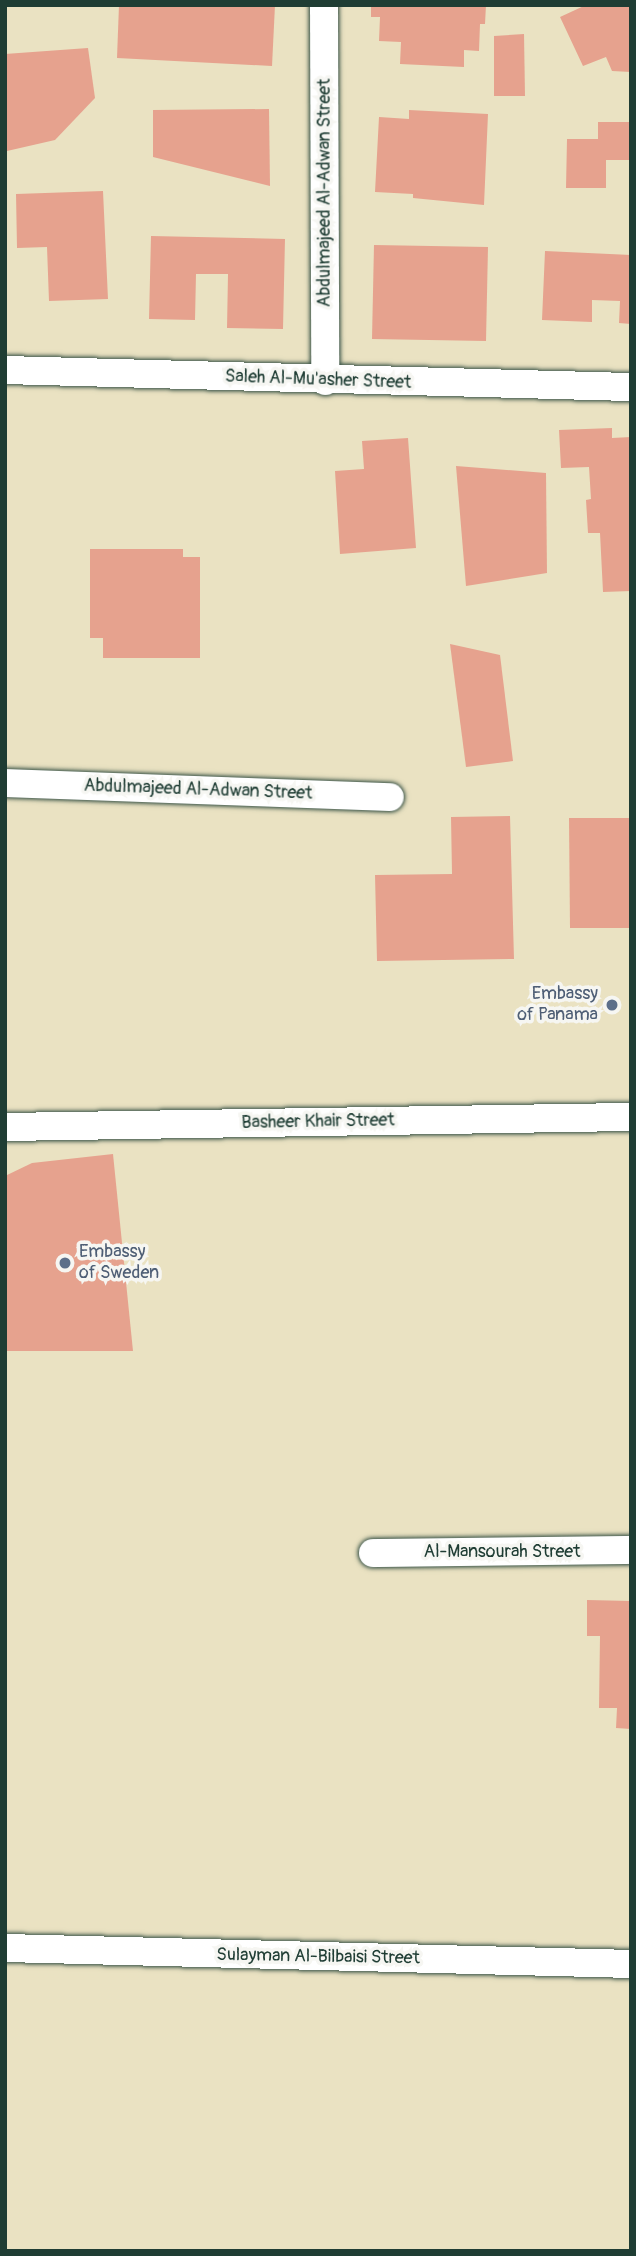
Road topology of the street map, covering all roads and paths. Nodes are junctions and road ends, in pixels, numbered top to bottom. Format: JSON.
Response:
{"nodes":[{"id":1,"x":324,"y":5,"type":"edge"},
{"id":2,"x":5,"y":370,"type":"edge"},
{"id":3,"x":325,"y":381,"type":"junction"},
{"id":4,"x":631,"y":387,"type":"edge"},
{"id":5,"x":5,"y":783,"type":"edge"},
{"id":6,"x":390,"y":797,"type":"dead end"},
{"id":7,"x":631,"y":1117,"type":"edge"},
{"id":8,"x":5,"y":1127,"type":"edge"},
{"id":9,"x":631,"y":1550,"type":"edge"},
{"id":10,"x":373,"y":1553,"type":"dead end"},
{"id":11,"x":5,"y":1948,"type":"edge"},
{"id":12,"x":631,"y":1964,"type":"edge"}],
"edges":[{"from":1,"to":3,"type":"street","name":"Abdulmajeed Al-Adwan Street"},
{"from":2,"to":3,"type":"street","name":"Saleh Al-Mu'asher Street"},
{"from":3,"to":4,"type":"street","name":"Saleh Al-Mu'asher Street"},
{"from":5,"to":6,"type":"street","name":"Abdulmajeed Al-Adwan Street"},
{"from":7,"to":8,"type":"street","name":"Basheer Khair Street"},
{"from":9,"to":10,"type":"street","name":"Al-Mansourah Street"},
{"from":11,"to":12,"type":"street","name":"Sulayman Al-Bilbaisi Street"}]}
